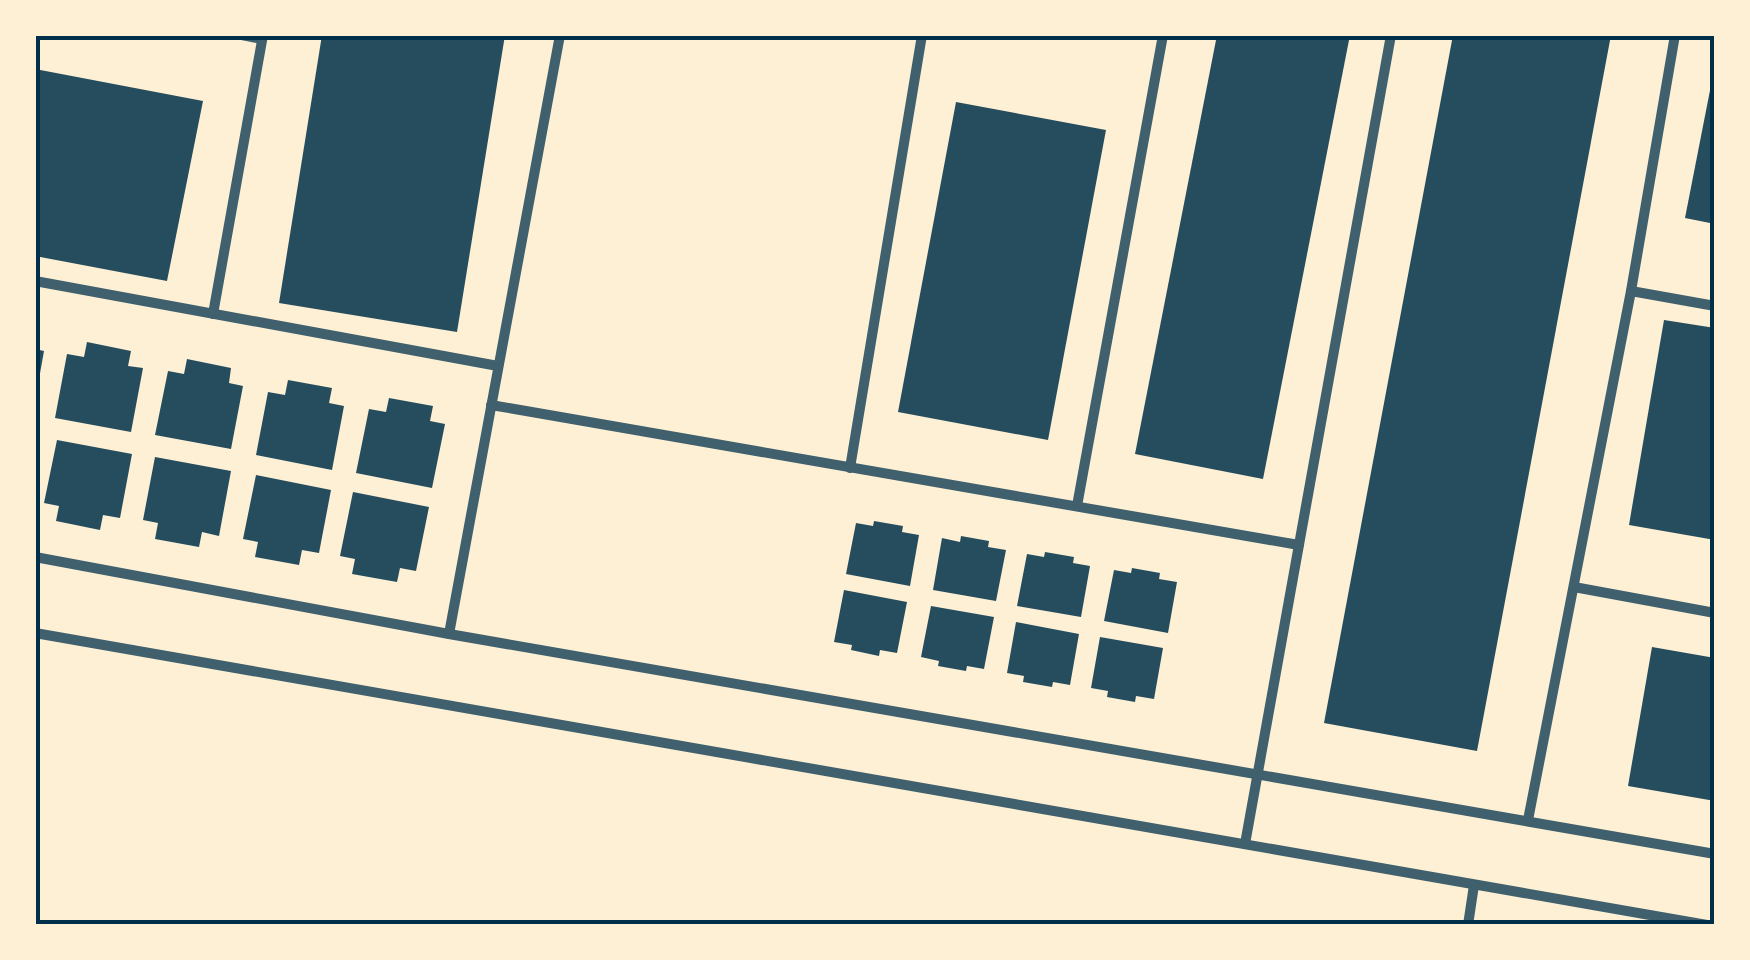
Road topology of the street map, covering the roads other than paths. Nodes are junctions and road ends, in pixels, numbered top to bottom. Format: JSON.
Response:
{"nodes":[{"id":1,"x":242,"y":35,"type":"edge"},
{"id":2,"x":560,"y":35,"type":"edge"},
{"id":3,"x":922,"y":35,"type":"edge"},
{"id":4,"x":1163,"y":35,"type":"edge"},
{"id":5,"x":1392,"y":35,"type":"edge"},
{"id":6,"x":1675,"y":35,"type":"edge"},
{"id":7,"x":263,"y":37,"type":"edge"},
{"id":8,"x":35,"y":282,"type":"edge"},
{"id":9,"x":1631,"y":291,"type":"junction"},
{"id":10,"x":1715,"y":306,"type":"edge"},
{"id":11,"x":214,"y":314,"type":"junction"},
{"id":12,"x":498,"y":366,"type":"junction"},
{"id":13,"x":491,"y":405,"type":"junction"},
{"id":14,"x":850,"y":468,"type":"junction"},
{"id":15,"x":1077,"y":506,"type":"junction"},
{"id":16,"x":1299,"y":544,"type":"junction"},
{"id":17,"x":35,"y":557,"type":"edge"},
{"id":18,"x":1574,"y":588,"type":"junction"},
{"id":19,"x":1715,"y":612,"type":"edge"},
{"id":20,"x":35,"y":633,"type":"edge"},
{"id":21,"x":449,"y":634,"type":"junction"},
{"id":22,"x":1258,"y":774,"type":"junction"},
{"id":23,"x":1528,"y":820,"type":"junction"},
{"id":24,"x":1245,"y":844,"type":"junction"},
{"id":25,"x":1715,"y":854,"type":"edge"},
{"id":26,"x":1474,"y":885,"type":"junction"},
{"id":27,"x":1468,"y":925,"type":"edge"},
{"id":28,"x":1707,"y":925,"type":"edge"}],
"edges":[{"from":1,"to":7,"type":"street"},
{"from":2,"to":12,"type":"street"},
{"from":3,"to":14,"type":"street"},
{"from":4,"to":15,"type":"street"},
{"from":5,"to":16,"type":"street"},
{"from":6,"to":9,"type":"street"},
{"from":7,"to":11,"type":"street"},
{"from":8,"to":11,"type":"street"},
{"from":9,"to":10,"type":"street"},
{"from":9,"to":18,"type":"street"},
{"from":11,"to":12,"type":"street"},
{"from":12,"to":13,"type":"street"},
{"from":13,"to":14,"type":"street"},
{"from":13,"to":21,"type":"street"},
{"from":14,"to":15,"type":"street"},
{"from":15,"to":16,"type":"street"},
{"from":16,"to":22,"type":"street"},
{"from":17,"to":21,"type":"street"},
{"from":18,"to":19,"type":"street"},
{"from":18,"to":23,"type":"street"},
{"from":20,"to":24,"type":"street"},
{"from":21,"to":22,"type":"street"},
{"from":22,"to":23,"type":"street"},
{"from":22,"to":24,"type":"street"},
{"from":23,"to":25,"type":"street"},
{"from":24,"to":26,"type":"street"},
{"from":26,"to":27,"type":"street"},
{"from":26,"to":28,"type":"street"}]}
